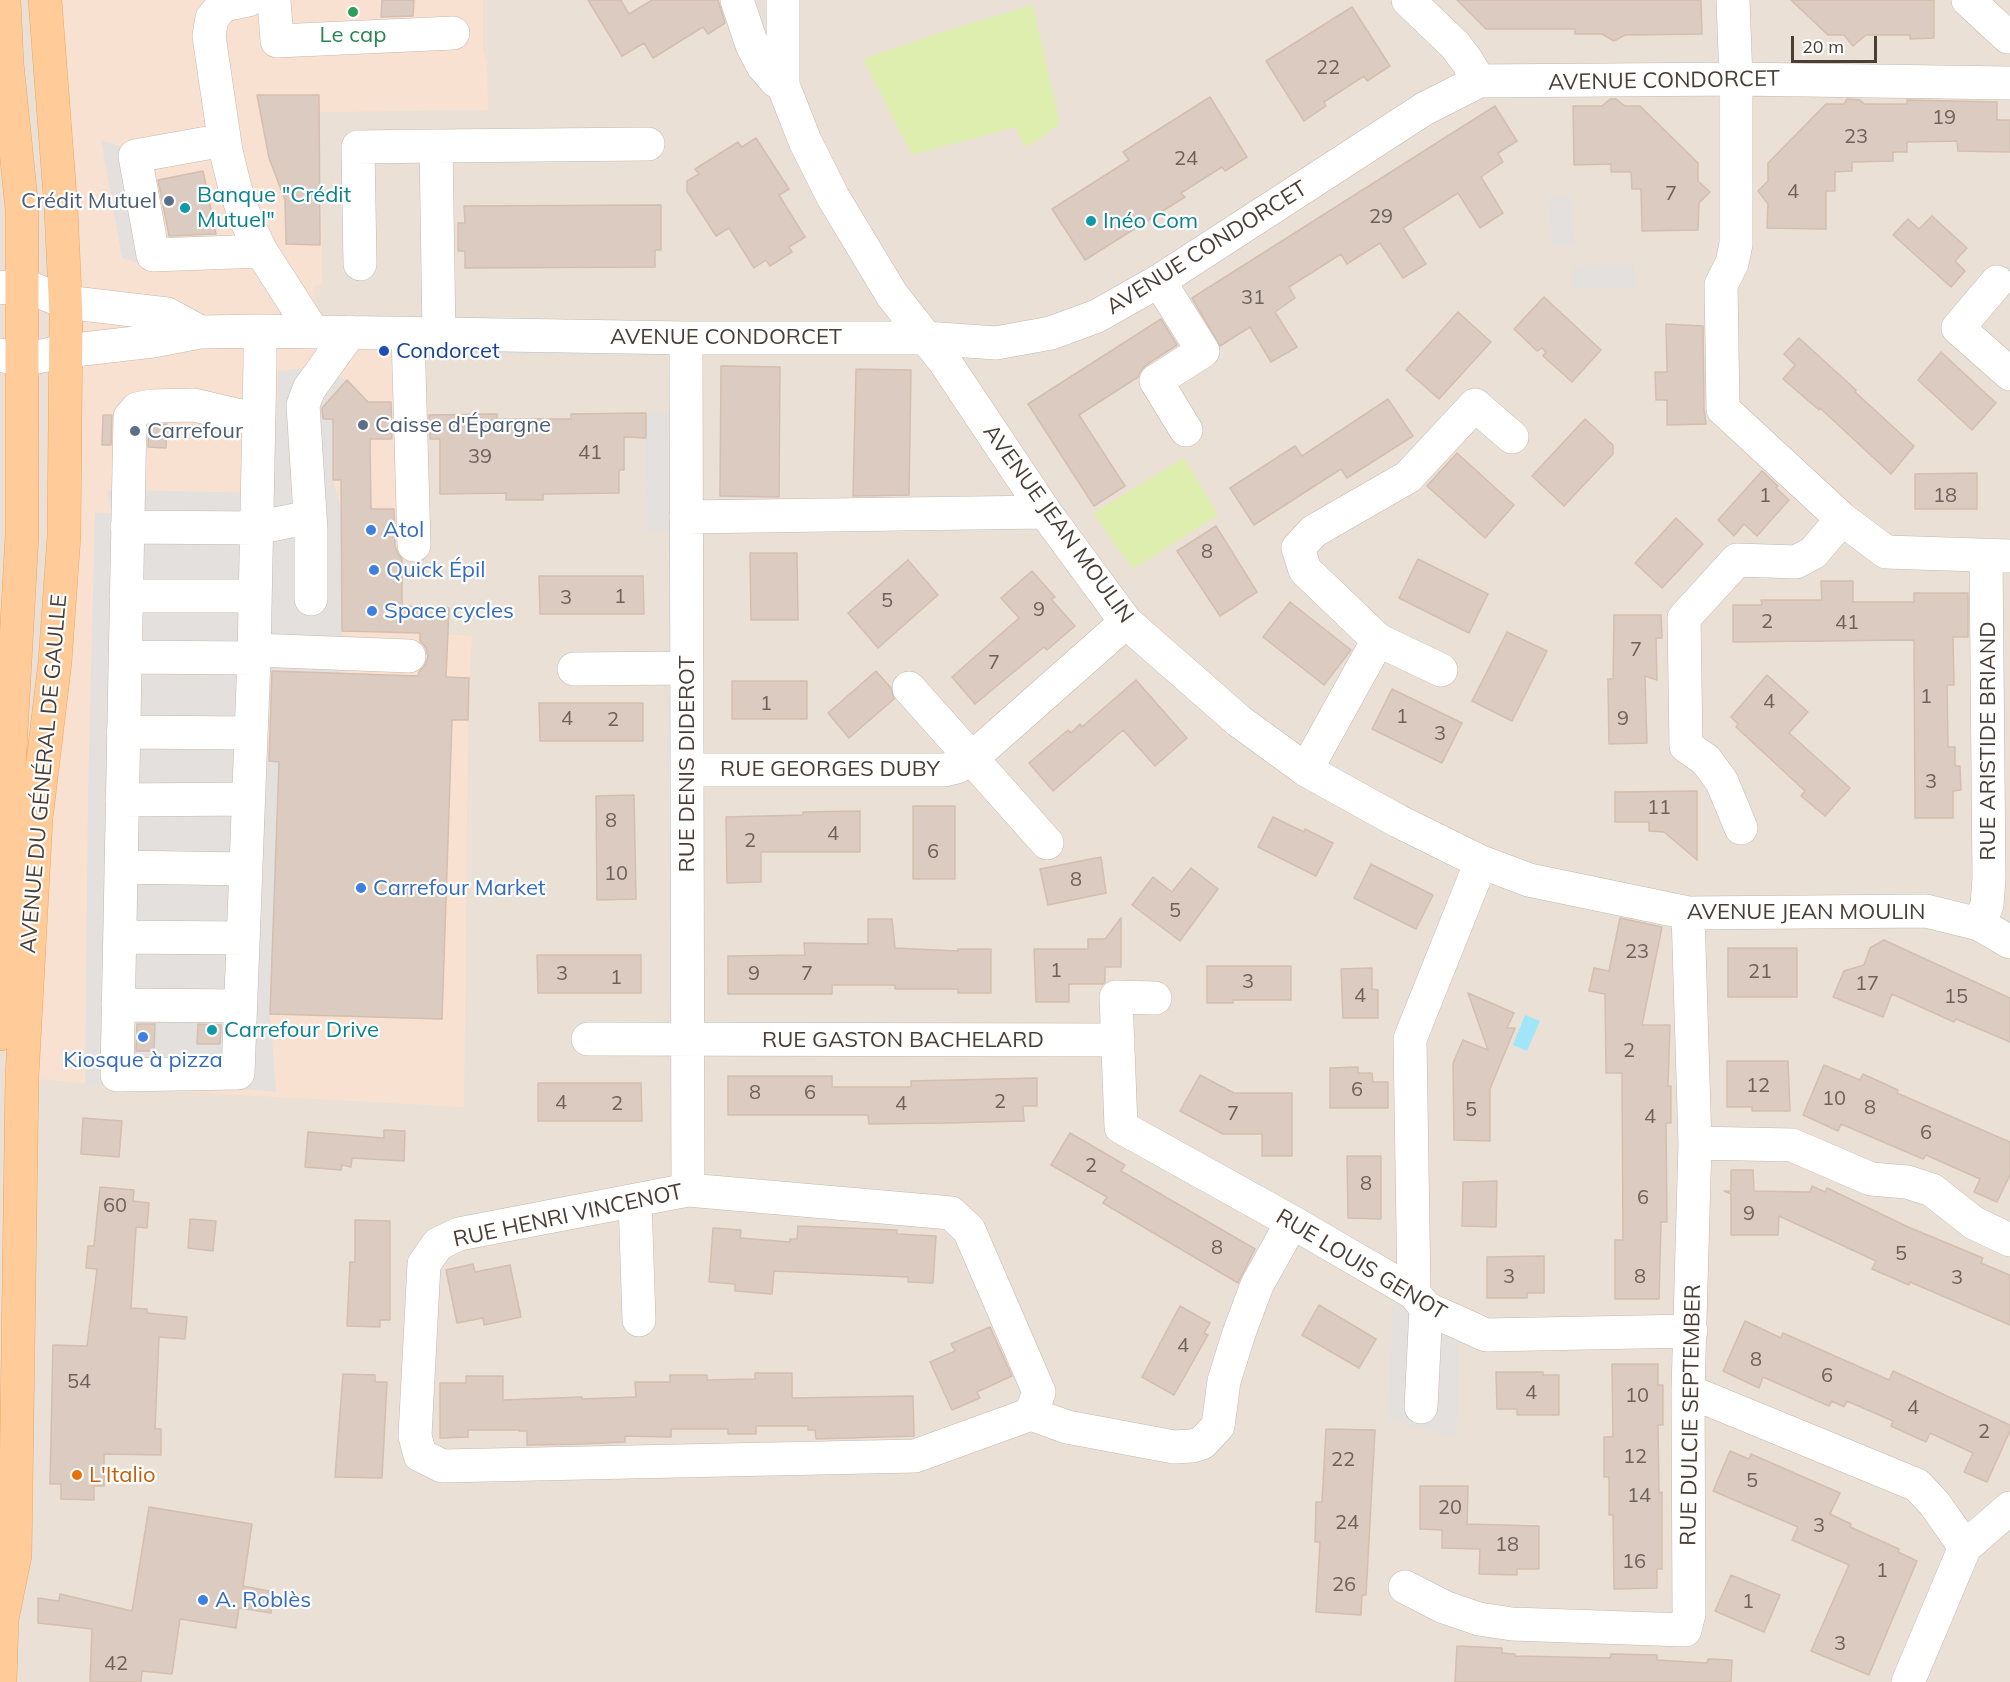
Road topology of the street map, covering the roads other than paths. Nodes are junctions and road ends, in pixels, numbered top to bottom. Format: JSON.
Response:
{"nodes":[{"id":1,"x":4,"y":0,"type":"edge"},
{"id":2,"x":45,"y":0,"type":"edge"},
{"id":3,"x":248,"y":0,"type":"edge"},
{"id":4,"x":274,"y":0,"type":"edge"},
{"id":5,"x":737,"y":0,"type":"edge"},
{"id":6,"x":783,"y":0,"type":"edge"},
{"id":7,"x":1408,"y":0,"type":"edge"},
{"id":8,"x":1733,"y":0,"type":"edge"},
{"id":9,"x":1968,"y":0,"type":"edge"},
{"id":10,"x":453,"y":33,"type":"dead end"},
{"id":11,"x":2009,"y":37,"type":"edge"},
{"id":12,"x":1736,"y":79,"type":"junction"},
{"id":13,"x":1479,"y":81,"type":"junction"},
{"id":14,"x":2009,"y":83,"type":"edge"},
{"id":15,"x":783,"y":85,"type":"junction"},
{"id":16,"x":225,"y":140,"type":"junction"},
{"id":17,"x":648,"y":144,"type":"dead end"},
{"id":18,"x":436,"y":146,"type":"junction"},
{"id":19,"x":261,"y":251,"type":"junction"},
{"id":20,"x":360,"y":264,"type":"dead end"},
{"id":21,"x":1159,"y":281,"type":"junction"},
{"id":22,"x":1997,"y":282,"type":"dead end"},
{"id":23,"x":12,"y":287,"type":"edge"},
{"id":24,"x":65,"y":302,"type":"junction"},
{"id":25,"x":260,"y":331,"type":"junction"},
{"id":26,"x":200,"y":332,"type":"junction"},
{"id":27,"x":313,"y":332,"type":"junction"},
{"id":28,"x":350,"y":332,"type":"junction"},
{"id":29,"x":424,"y":334,"type":"junction"},
{"id":30,"x":686,"y":338,"type":"junction"},
{"id":31,"x":925,"y":338,"type":"junction"},
{"id":32,"x":66,"y":351,"type":"junction"},
{"id":33,"x":11,"y":358,"type":"edge"},
{"id":34,"x":2010,"y":374,"type":"edge"},
{"id":35,"x":258,"y":420,"type":"junction"},
{"id":36,"x":1186,"y":430,"type":"dead end"},
{"id":37,"x":1512,"y":437,"type":"dead end"},
{"id":38,"x":1045,"y":512,"type":"junction"},
{"id":39,"x":310,"y":517,"type":"junction"},
{"id":40,"x":686,"y":517,"type":"junction"},
{"id":41,"x":1842,"y":519,"type":"junction"},
{"id":42,"x":127,"y":527,"type":"junction"},
{"id":43,"x":256,"y":528,"type":"junction"},
{"id":44,"x":414,"y":545,"type":"dead end"},
{"id":45,"x":1998,"y":556,"type":"edge"},
{"id":46,"x":126,"y":596,"type":"junction"},
{"id":47,"x":255,"y":596,"type":"junction"},
{"id":48,"x":311,"y":599,"type":"dead end"},
{"id":49,"x":1126,"y":622,"type":"junction"},
{"id":50,"x":1378,"y":640,"type":"junction"},
{"id":51,"x":254,"y":654,"type":"junction"},
{"id":52,"x":409,"y":656,"type":"dead end"},
{"id":53,"x":125,"y":657,"type":"junction"},
{"id":54,"x":687,"y":668,"type":"junction"},
{"id":55,"x":574,"y":669,"type":"dead end"},
{"id":56,"x":1441,"y":670,"type":"dead end"},
{"id":57,"x":909,"y":688,"type":"dead end"},
{"id":58,"x":123,"y":732,"type":"junction"},
{"id":59,"x":251,"y":733,"type":"junction"},
{"id":60,"x":971,"y":759,"type":"junction"},
{"id":61,"x":687,"y":770,"type":"junction"},
{"id":62,"x":1306,"y":770,"type":"junction"},
{"id":63,"x":248,"y":799,"type":"junction"},
{"id":64,"x":122,"y":800,"type":"junction"},
{"id":65,"x":1741,"y":828,"type":"dead end"},
{"id":66,"x":1047,"y":843,"type":"dead end"},
{"id":67,"x":1481,"y":862,"type":"junction"},
{"id":68,"x":121,"y":867,"type":"junction"},
{"id":69,"x":245,"y":869,"type":"junction"},
{"id":70,"x":1688,"y":913,"type":"junction"},
{"id":71,"x":1979,"y":924,"type":"junction"},
{"id":72,"x":120,"y":937,"type":"junction"},
{"id":73,"x":243,"y":938,"type":"junction"},
{"id":74,"x":2010,"y":942,"type":"edge"},
{"id":75,"x":1155,"y":998,"type":"dead end"},
{"id":76,"x":118,"y":1005,"type":"junction"},
{"id":77,"x":240,"y":1006,"type":"junction"},
{"id":78,"x":0,"y":1034,"type":"edge"},
{"id":79,"x":588,"y":1039,"type":"dead end"},
{"id":80,"x":687,"y":1039,"type":"junction"},
{"id":81,"x":1118,"y":1040,"type":"junction"},
{"id":82,"x":1695,"y":1143,"type":"junction"},
{"id":83,"x":687,"y":1190,"type":"junction"},
{"id":84,"x":635,"y":1200,"type":"junction"},
{"id":85,"x":1292,"y":1222,"type":"junction"},
{"id":86,"x":2010,"y":1240,"type":"edge"},
{"id":87,"x":1420,"y":1300,"type":"junction"},
{"id":88,"x":639,"y":1320,"type":"dead end"},
{"id":89,"x":1691,"y":1331,"type":"junction"},
{"id":90,"x":1688,"y":1391,"type":"junction"},
{"id":91,"x":1421,"y":1407,"type":"dead end"},
{"id":92,"x":1030,"y":1414,"type":"junction"},
{"id":93,"x":2010,"y":1508,"type":"edge"},
{"id":94,"x":1965,"y":1547,"type":"junction"},
{"id":95,"x":1405,"y":1587,"type":"dead end"},
{"id":96,"x":1,"y":1614,"type":"edge"},
{"id":97,"x":0,"y":1682,"type":"edge"},
{"id":98,"x":1908,"y":1682,"type":"edge"}],
"edges":[{"from":1,"to":23,"type":"main road","name":"AVENUE DU GÉNÉRAL DE GAULLE"},
{"from":2,"to":24,"type":"main road","name":"AVENUE DU GÉNÉRAL DE GAULLE"},
{"from":3,"to":16,"type":"street"},
{"from":4,"to":10,"type":"street"},
{"from":5,"to":15,"type":"street"},
{"from":6,"to":15,"type":"street"},
{"from":7,"to":13,"type":"street"},
{"from":8,"to":12,"type":"street"},
{"from":9,"to":11,"type":"street"},
{"from":11,"to":14,"type":"street"},
{"from":12,"to":13,"type":"street","name":"AVENUE CONDORCET"},
{"from":12,"to":14,"type":"street","name":"AVENUE CONDORCET"},
{"from":12,"to":41,"type":"street"},
{"from":13,"to":21,"type":"street","name":"AVENUE CONDORCET"},
{"from":15,"to":31,"type":"street","name":"AVENUE JEAN MOULIN"},
{"from":16,"to":19,"type":"street"},
{"from":16,"to":19,"type":"street"},
{"from":17,"to":18,"type":"street"},
{"from":18,"to":20,"type":"street"},
{"from":18,"to":29,"type":"street"},
{"from":19,"to":27,"type":"street"},
{"from":21,"to":31,"type":"street","name":"AVENUE CONDORCET"},
{"from":21,"to":36,"type":"street"},
{"from":22,"to":34,"type":"street"},
{"from":23,"to":24,"type":"street","name":"AVENUE CONDORCET"},
{"from":23,"to":33,"type":"main road","name":"AVENUE DU GÉNÉRAL DE GAULLE"},
{"from":24,"to":26,"type":"street","name":"AVENUE CONDORCET"},
{"from":24,"to":32,"type":"main road","name":"AVENUE DU GÉNÉRAL DE GAULLE"},
{"from":25,"to":26,"type":"street","name":"AVENUE CONDORCET"},
{"from":25,"to":27,"type":"street","name":"AVENUE CONDORCET"},
{"from":25,"to":35,"type":"street"},
{"from":26,"to":32,"type":"street","name":"AVENUE CONDORCET"},
{"from":27,"to":28,"type":"street","name":"AVENUE CONDORCET"},
{"from":28,"to":29,"type":"street","name":"AVENUE CONDORCET"},
{"from":28,"to":39,"type":"street"},
{"from":29,"to":30,"type":"street","name":"AVENUE CONDORCET"},
{"from":29,"to":44,"type":"street"},
{"from":30,"to":31,"type":"street","name":"AVENUE CONDORCET"},
{"from":30,"to":40,"type":"street","name":"RUE DENIS DIDEROT"},
{"from":31,"to":38,"type":"street","name":"AVENUE JEAN MOULIN"},
{"from":32,"to":33,"type":"street","name":"AVENUE CONDORCET"},
{"from":32,"to":96,"type":"main road","name":"AVENUE DU GÉNÉRAL DE GAULLE"},
{"from":33,"to":78,"type":"main road","name":"AVENUE DU GÉNÉRAL DE GAULLE"},
{"from":35,"to":42,"type":"street"},
{"from":35,"to":43,"type":"street"},
{"from":37,"to":50,"type":"street"},
{"from":38,"to":40,"type":"street"},
{"from":38,"to":49,"type":"street","name":"AVENUE JEAN MOULIN"},
{"from":39,"to":43,"type":"street"},
{"from":39,"to":48,"type":"street"},
{"from":40,"to":54,"type":"street","name":"RUE DENIS DIDEROT"},
{"from":41,"to":45,"type":"street"},
{"from":41,"to":65,"type":"street"},
{"from":42,"to":43,"type":"street"},
{"from":42,"to":46,"type":"street"},
{"from":43,"to":47,"type":"street"},
{"from":45,"to":71,"type":"street","name":"RUE ARISTIDE BRIAND"},
{"from":46,"to":47,"type":"street"},
{"from":46,"to":53,"type":"street"},
{"from":47,"to":51,"type":"street"},
{"from":49,"to":60,"type":"street","name":"RUE GEORGES DUBY"},
{"from":49,"to":62,"type":"street","name":"AVENUE JEAN MOULIN"},
{"from":50,"to":56,"type":"street"},
{"from":50,"to":62,"type":"street"},
{"from":51,"to":52,"type":"street"},
{"from":51,"to":53,"type":"street"},
{"from":51,"to":59,"type":"street"},
{"from":53,"to":58,"type":"street"},
{"from":54,"to":55,"type":"street"},
{"from":54,"to":61,"type":"street","name":"RUE DENIS DIDEROT"},
{"from":57,"to":60,"type":"street","name":"RUE GEORGES DUBY"},
{"from":58,"to":59,"type":"street"},
{"from":58,"to":64,"type":"street"},
{"from":59,"to":63,"type":"street"},
{"from":60,"to":61,"type":"street","name":"RUE GEORGES DUBY"},
{"from":60,"to":66,"type":"street","name":"RUE GEORGES DUBY"},
{"from":61,"to":80,"type":"street","name":"RUE DENIS DIDEROT"},
{"from":62,"to":67,"type":"street","name":"AVENUE JEAN MOULIN"},
{"from":63,"to":64,"type":"street"},
{"from":63,"to":69,"type":"street"},
{"from":64,"to":68,"type":"street"},
{"from":67,"to":70,"type":"street","name":"AVENUE JEAN MOULIN"},
{"from":67,"to":87,"type":"street"},
{"from":68,"to":69,"type":"street"},
{"from":68,"to":72,"type":"street"},
{"from":69,"to":73,"type":"street"},
{"from":70,"to":71,"type":"street","name":"AVENUE JEAN MOULIN"},
{"from":70,"to":82,"type":"street","name":"RUE DULCIE SEPTEMBER"},
{"from":71,"to":74,"type":"street","name":"AVENUE JEAN MOULIN"},
{"from":72,"to":73,"type":"street"},
{"from":72,"to":76,"type":"street"},
{"from":73,"to":77,"type":"street"},
{"from":75,"to":81,"type":"street"},
{"from":76,"to":77,"type":"street"},
{"from":76,"to":77,"type":"street"},
{"from":79,"to":80,"type":"street","name":"RUE GASTON BACHELARD"},
{"from":80,"to":81,"type":"street","name":"RUE GASTON BACHELARD"},
{"from":80,"to":83,"type":"street","name":"RUE DENIS DIDEROT"},
{"from":81,"to":85,"type":"street","name":"RUE LOUIS GENOT"},
{"from":82,"to":86,"type":"street"},
{"from":82,"to":89,"type":"street","name":"RUE DULCIE SEPTEMBER"},
{"from":83,"to":84,"type":"street","name":"RUE HENRI VINCENOT"},
{"from":83,"to":92,"type":"street","name":"RUE HENRI VINCENOT"},
{"from":84,"to":88,"type":"street"},
{"from":84,"to":92,"type":"street","name":"RUE HENRI VINCENOT"},
{"from":85,"to":87,"type":"street","name":"RUE LOUIS GENOT"},
{"from":85,"to":92,"type":"street"},
{"from":87,"to":89,"type":"street","name":"RUE LOUIS GENOT"},
{"from":87,"to":91,"type":"street"},
{"from":89,"to":90,"type":"street","name":"RUE DULCIE SEPTEMBER"},
{"from":90,"to":94,"type":"street"},
{"from":90,"to":95,"type":"street","name":"RUE DULCIE SEPTEMBER"},
{"from":93,"to":94,"type":"street"},
{"from":94,"to":98,"type":"street"},
{"from":96,"to":97,"type":"main road","name":"AVENUE DU GÉNÉRAL DE GAULLE"}]}
